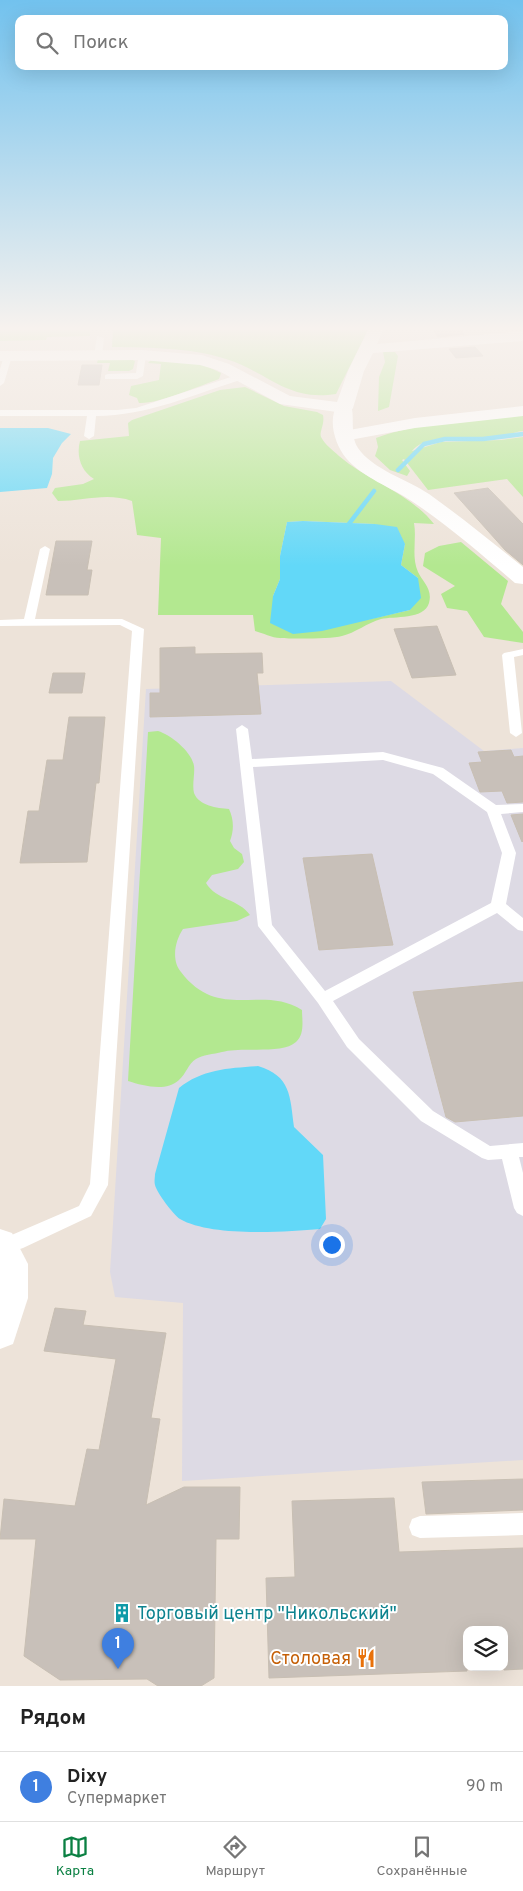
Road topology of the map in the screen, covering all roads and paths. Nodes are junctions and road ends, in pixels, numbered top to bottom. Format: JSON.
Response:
{"nodes":[{"id":1,"x":344,"y":408,"type":"edge"},
{"id":2,"x":140,"y":409,"type":"edge"},
{"id":3,"x":523,"y":411,"type":"edge"},
{"id":4,"x":0,"y":413,"type":"edge"},
{"id":5,"x":92,"y":413,"type":"junction"},
{"id":6,"x":89,"y":436,"type":"dead end"},
{"id":7,"x":344,"y":436,"type":"junction"},
{"id":8,"x":45,"y":549,"type":"dead end"},
{"id":9,"x":521,"y":574,"type":"edge"},
{"id":10,"x":0,"y":623,"type":"edge"},
{"id":11,"x":29,"y":623,"type":"junction"},
{"id":12,"x":523,"y":652,"type":"edge"},
{"id":13,"x":242,"y":729,"type":"dead end"},
{"id":14,"x":516,"y":733,"type":"dead end"},
{"id":15,"x":246,"y":762,"type":"junction"},
{"id":16,"x":523,"y":808,"type":"edge"},
{"id":17,"x":494,"y":810,"type":"junction"},
{"id":18,"x":498,"y":906,"type":"junction"},
{"id":19,"x":523,"y":926,"type":"edge"},
{"id":20,"x":323,"y":999,"type":"junction"},
{"id":21,"x":516,"y":1150,"type":"edge"},
{"id":22,"x":523,"y":1208,"type":"edge"},
{"id":23,"x":3,"y":1254,"type":"edge"},
{"id":24,"x":0,"y":1332,"type":"edge"},
{"id":25,"x":523,"y":1524,"type":"edge"},
{"id":26,"x":420,"y":1528,"type":"dead end"}],
"edges":[{"from":1,"to":7,"type":"street"},
{"from":2,"to":5,"type":"lane"},
{"from":3,"to":7,"type":"street"},
{"from":4,"to":5,"type":"lane"},
{"from":5,"to":6,"type":"lane"},
{"from":7,"to":9,"type":"street"},
{"from":8,"to":11,"type":"lane"},
{"from":10,"to":11,"type":"lane"},
{"from":11,"to":23,"type":"lane"},
{"from":12,"to":14,"type":"lane"},
{"from":13,"to":15,"type":"lane"},
{"from":15,"to":17,"type":"lane"},
{"from":15,"to":20,"type":"lane"},
{"from":16,"to":17,"type":"lane"},
{"from":17,"to":18,"type":"lane"},
{"from":18,"to":19,"type":"lane"},
{"from":18,"to":20,"type":"lane"},
{"from":20,"to":21,"type":"lane"},
{"from":21,"to":22,"type":"lane"},
{"from":23,"to":24,"type":"street"},
{"from":25,"to":26,"type":"lane"}]}
